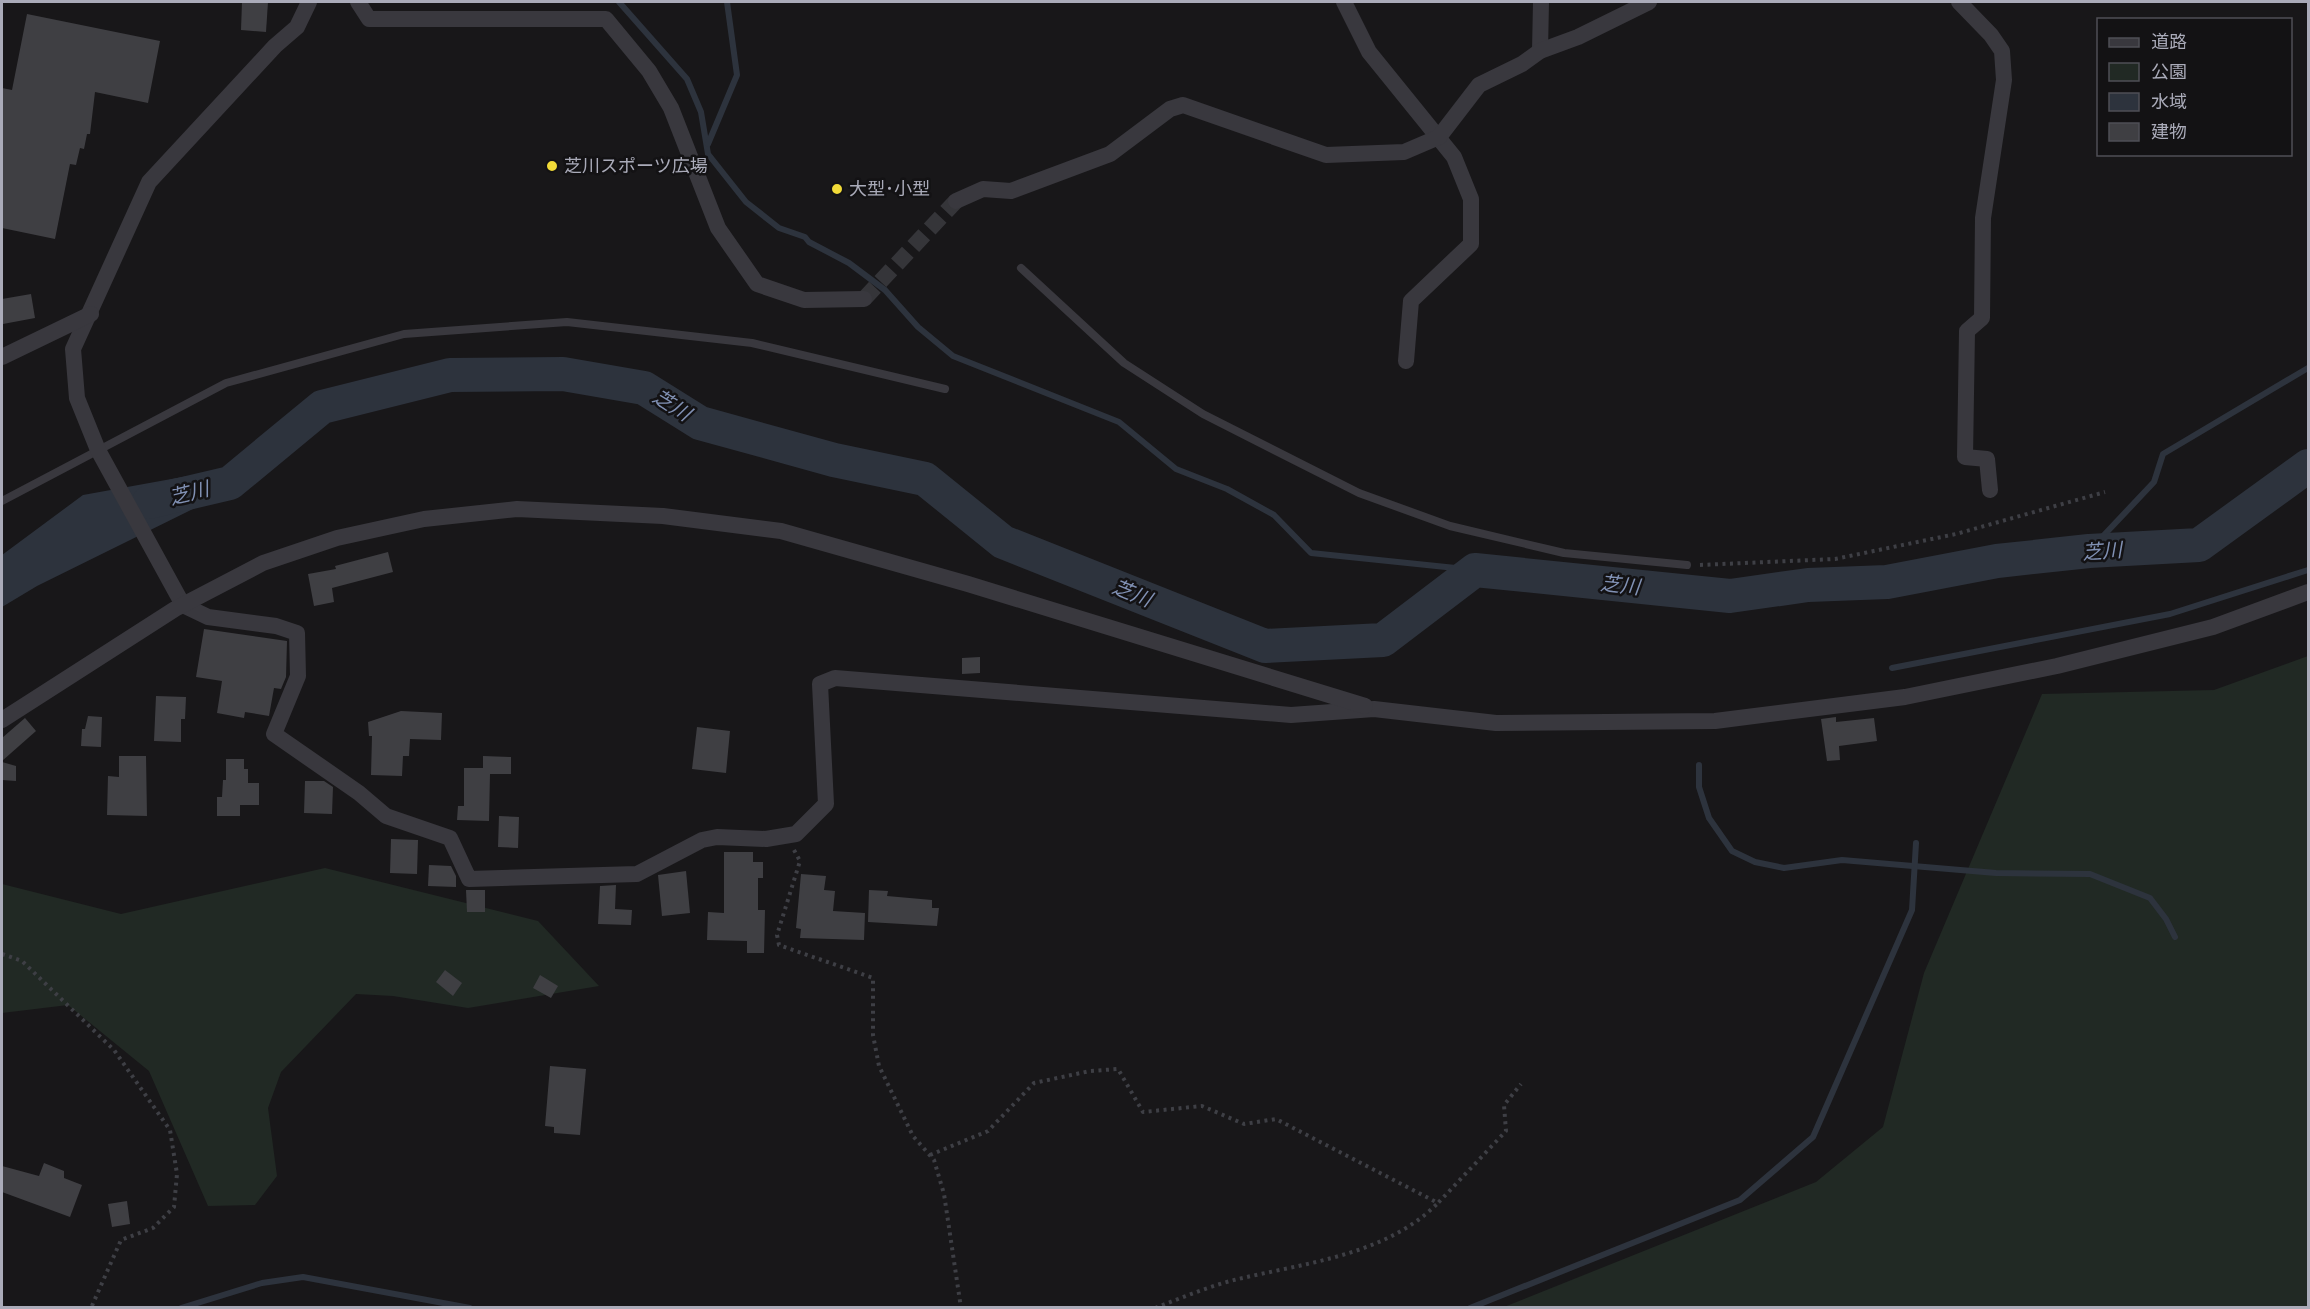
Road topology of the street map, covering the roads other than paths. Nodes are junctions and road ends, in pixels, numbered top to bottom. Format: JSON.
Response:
{"nodes":[{"id":1,"x":309,"y":2,"type":"edge"},
{"id":2,"x":358,"y":2,"type":"edge"},
{"id":3,"x":1344,"y":2,"type":"edge"},
{"id":4,"x":1541,"y":2,"type":"edge"},
{"id":5,"x":1649,"y":2,"type":"edge"},
{"id":6,"x":1959,"y":2,"type":"edge"},
{"id":7,"x":1540,"y":51,"type":"junction"},
{"id":8,"x":1439,"y":137,"type":"junction"},
{"id":9,"x":956,"y":201,"type":"tunnel mouth"},
{"id":10,"x":1021,"y":268,"type":"dead end"},
{"id":11,"x":864,"y":299,"type":"dead end"},
{"id":12,"x":91,"y":314,"type":"junction"},
{"id":13,"x":2,"y":357,"type":"edge"},
{"id":14,"x":1406,"y":361,"type":"dead end"},
{"id":15,"x":945,"y":389,"type":"dead end"},
{"id":16,"x":98,"y":450,"type":"junction"},
{"id":17,"x":1990,"y":490,"type":"dead end"},
{"id":18,"x":2,"y":501,"type":"edge"},
{"id":19,"x":1687,"y":565,"type":"road end"},
{"id":20,"x":2308,"y":592,"type":"edge"},
{"id":21,"x":183,"y":604,"type":"junction"},
{"id":22,"x":1374,"y":709,"type":"junction"},
{"id":23,"x":2,"y":720,"type":"edge"}],
"edges":[{"from":1,"to":12,"type":"street"},
{"from":2,"to":11,"type":"street"},
{"from":3,"to":8,"type":"street"},
{"from":4,"to":7,"type":"street"},
{"from":5,"to":7,"type":"street"},
{"from":6,"to":17,"type":"street"},
{"from":7,"to":8,"type":"street"},
{"from":8,"to":9,"type":"street"},
{"from":8,"to":14,"type":"street"},
{"from":10,"to":19,"type":"lane"},
{"from":12,"to":13,"type":"street"},
{"from":12,"to":16,"type":"street"},
{"from":15,"to":16,"type":"lane"},
{"from":16,"to":18,"type":"lane"},
{"from":16,"to":21,"type":"street"},
{"from":20,"to":22,"type":"street"},
{"from":21,"to":22,"type":"street"},
{"from":21,"to":22,"type":"street"},
{"from":21,"to":23,"type":"street"}]}
